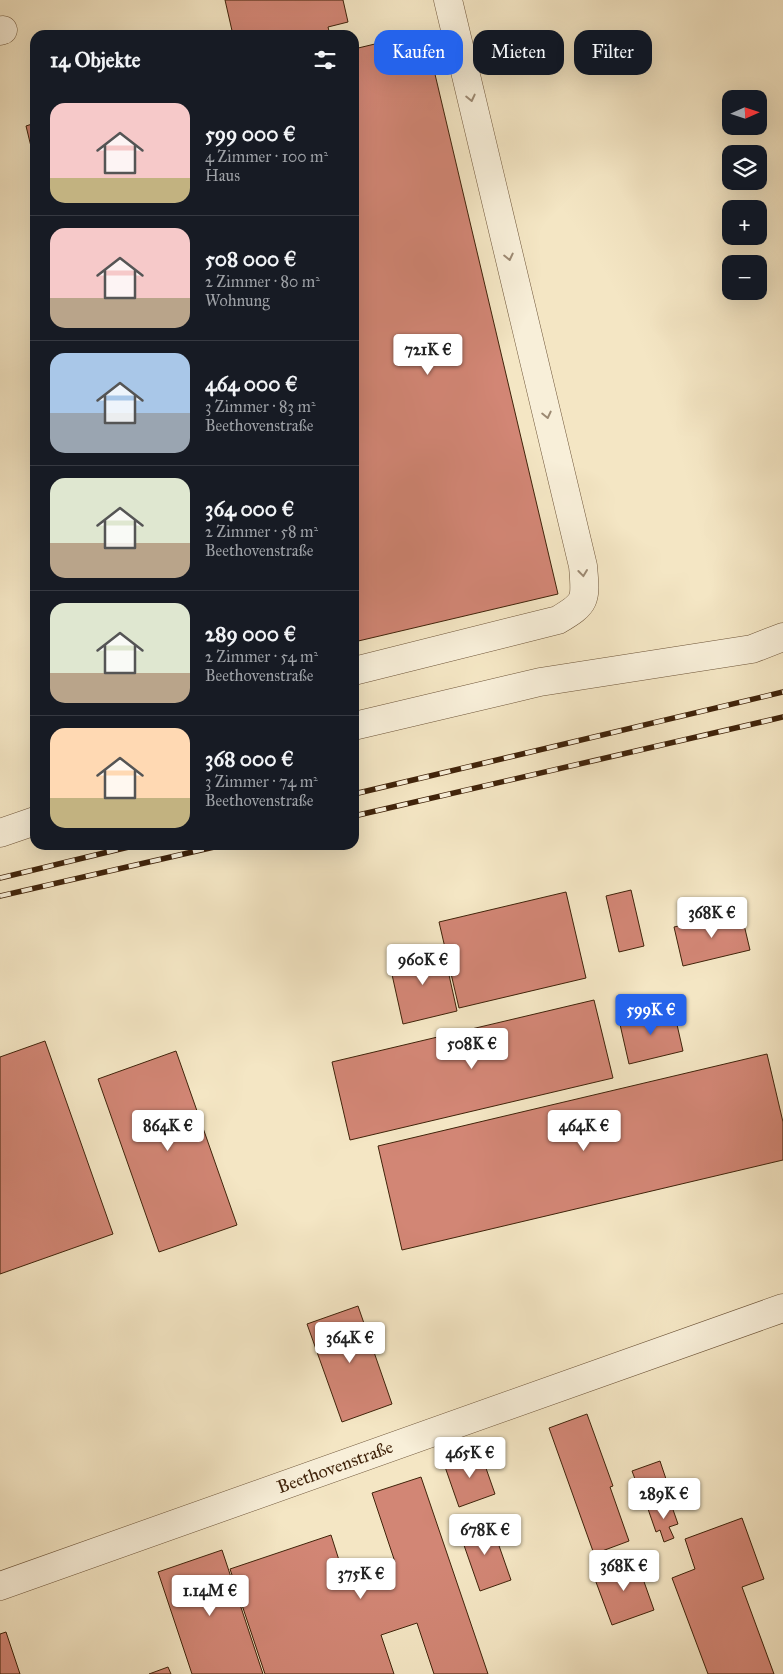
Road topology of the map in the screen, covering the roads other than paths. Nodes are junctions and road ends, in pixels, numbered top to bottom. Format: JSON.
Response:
{"nodes":[{"id":1,"x":448,"y":0,"type":"edge"},
{"id":2,"x":783,"y":637,"type":"edge"},
{"id":3,"x":359,"y":670,"type":"edge"},
{"id":4,"x":359,"y":725,"type":"edge"},
{"id":5,"x":30,"y":823,"type":"edge"},
{"id":6,"x":0,"y":833,"type":"edge"},
{"id":7,"x":783,"y":1308,"type":"edge"},
{"id":8,"x":0,"y":1586,"type":"edge"}],
"edges":[{"from":1,"to":3,"type":"street","one_way":true},
{"from":2,"to":4,"type":"street"},
{"from":5,"to":6,"type":"street"},
{"from":7,"to":8,"type":"street","name":"Beethovenstraße"}]}
